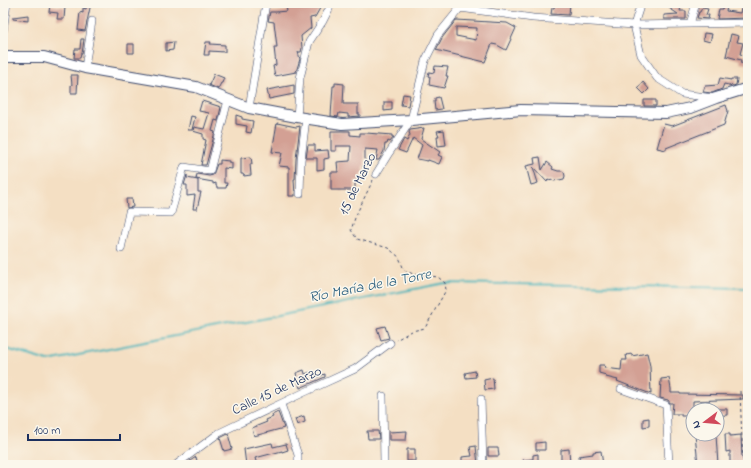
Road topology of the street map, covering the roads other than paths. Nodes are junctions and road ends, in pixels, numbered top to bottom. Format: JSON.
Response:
{"nodes":[{"id":1,"x":7,"y":3,"type":"edge"},
{"id":2,"x":266,"y":3,"type":"edge"},
{"id":3,"x":330,"y":3,"type":"edge"},
{"id":4,"x":641,"y":3,"type":"edge"},
{"id":5,"x":696,"y":3,"type":"edge"},
{"id":6,"x":461,"y":5,"type":"edge"},
{"id":7,"x":92,"y":21,"type":"dead end"},
{"id":8,"x":748,"y":23,"type":"edge"},
{"id":9,"x":690,"y":24,"type":"junction"},
{"id":10,"x":634,"y":25,"type":"junction"},
{"id":11,"x":3,"y":32,"type":"edge"},
{"id":12,"x":3,"y":57,"type":"edge"},
{"id":13,"x":85,"y":68,"type":"junction"},
{"id":14,"x":748,"y":88,"type":"edge"},
{"id":15,"x":716,"y":98,"type":"junction"},
{"id":16,"x":228,"y":100,"type":"junction"},
{"id":17,"x":249,"y":108,"type":"junction"},
{"id":18,"x":302,"y":118,"type":"junction"},
{"id":19,"x":411,"y":120,"type":"junction"},
{"id":20,"x":376,"y":174,"type":"road end"},
{"id":21,"x":300,"y":194,"type":"dead end"},
{"id":22,"x":121,"y":249,"type":"dead end"},
{"id":23,"x":390,"y":343,"type":"road end"},
{"id":24,"x":621,"y":389,"type":"dead end"},
{"id":25,"x":383,"y":396,"type":"dead end"},
{"id":26,"x":481,"y":399,"type":"dead end"},
{"id":27,"x":281,"y":404,"type":"junction"},
{"id":28,"x":176,"y":465,"type":"edge"},
{"id":29,"x":298,"y":465,"type":"edge"},
{"id":30,"x":384,"y":465,"type":"edge"},
{"id":31,"x":483,"y":465,"type":"edge"},
{"id":32,"x":669,"y":465,"type":"edge"}],
"edges":[{"from":1,"to":11,"type":"street"},
{"from":2,"to":17,"type":"street"},
{"from":3,"to":18,"type":"street"},
{"from":4,"to":10,"type":"street"},
{"from":5,"to":9,"type":"street"},
{"from":6,"to":10,"type":"street"},
{"from":6,"to":19,"type":"street"},
{"from":7,"to":13,"type":"street"},
{"from":8,"to":9,"type":"street"},
{"from":9,"to":10,"type":"street"},
{"from":10,"to":15,"type":"street"},
{"from":12,"to":13,"type":"main road"},
{"from":13,"to":16,"type":"main road"},
{"from":14,"to":15,"type":"main road"},
{"from":15,"to":19,"type":"main road"},
{"from":16,"to":17,"type":"main road"},
{"from":16,"to":22,"type":"street"},
{"from":17,"to":18,"type":"main road"},
{"from":18,"to":19,"type":"main road"},
{"from":18,"to":21,"type":"street"},
{"from":19,"to":20,"type":"street","name":"15 de Marzo"},
{"from":23,"to":27,"type":"street","name":"Calle 15 de Marzo"},
{"from":24,"to":32,"type":"street"},
{"from":25,"to":30,"type":"street"},
{"from":26,"to":31,"type":"street"},
{"from":27,"to":28,"type":"street","name":"Calle 15 de Marzo"},
{"from":27,"to":29,"type":"street"}]}
